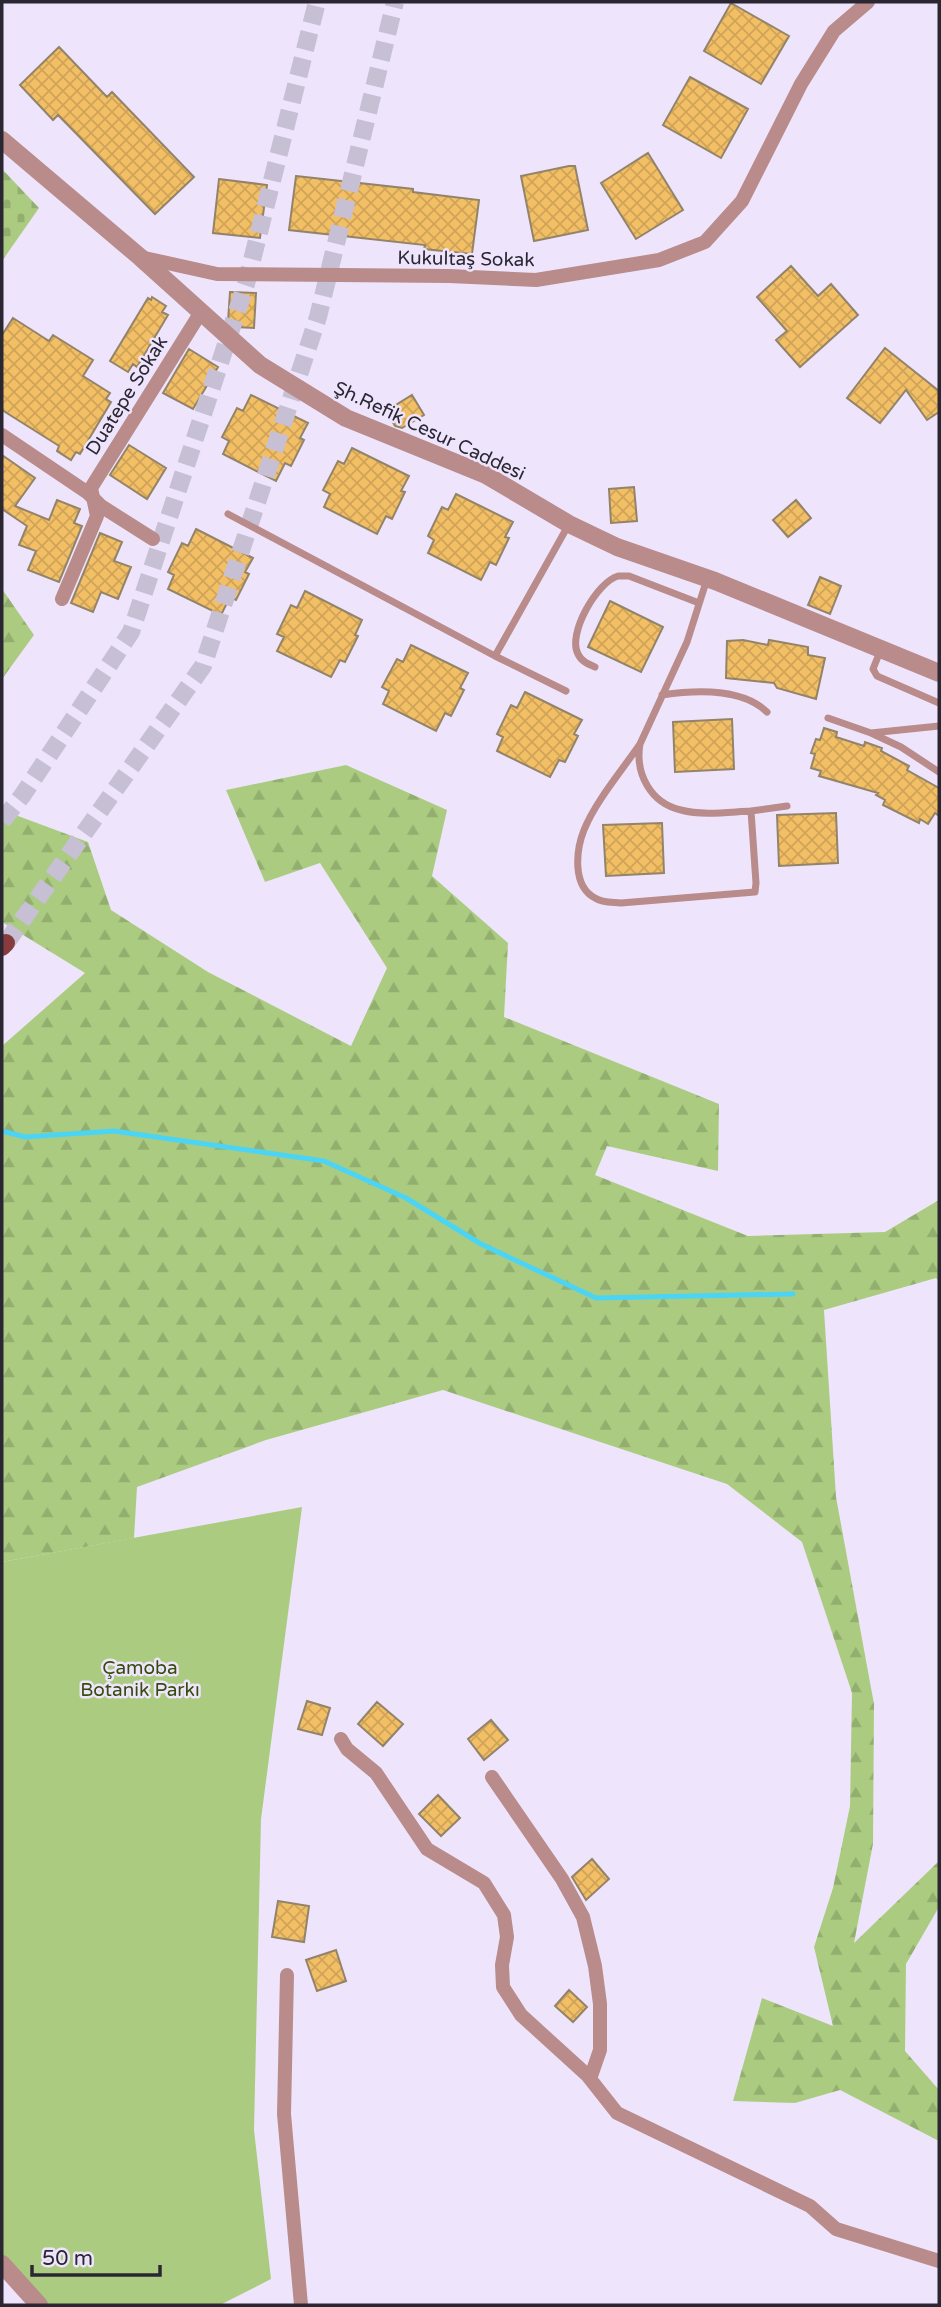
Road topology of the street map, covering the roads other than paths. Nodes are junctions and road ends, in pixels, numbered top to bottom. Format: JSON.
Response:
{"nodes":[{"id":1,"x":860,"y":4,"type":"edge"},
{"id":2,"x":2,"y":140,"type":"edge"},
{"id":3,"x":140,"y":257,"type":"junction"},
{"id":4,"x":201,"y":312,"type":"junction"},
{"id":5,"x":2,"y":435,"type":"edge"},
{"id":6,"x":94,"y":499,"type":"junction"},
{"id":7,"x":228,"y":514,"type":"dead end"},
{"id":8,"x":569,"y":524,"type":"junction"},
{"id":9,"x":153,"y":539,"type":"dead end"},
{"id":10,"x":707,"y":578,"type":"junction"},
{"id":11,"x":62,"y":599,"type":"dead end"},
{"id":12,"x":699,"y":603,"type":"junction"},
{"id":13,"x":881,"y":649,"type":"junction"},
{"id":14,"x":495,"y":656,"type":"junction"},
{"id":15,"x":595,"y":667,"type":"dead end"},
{"id":16,"x":939,"y":673,"type":"edge"},
{"id":17,"x":566,"y":691,"type":"dead end"},
{"id":18,"x":662,"y":695,"type":"junction"},
{"id":19,"x":939,"y":703,"type":"edge"},
{"id":20,"x":767,"y":712,"type":"dead end"},
{"id":21,"x":828,"y":718,"type":"dead end"},
{"id":22,"x":939,"y":726,"type":"edge"},
{"id":23,"x":871,"y":733,"type":"junction"},
{"id":24,"x":640,"y":744,"type":"junction"},
{"id":25,"x":939,"y":772,"type":"edge"},
{"id":26,"x":787,"y":806,"type":"dead end"},
{"id":27,"x":751,"y":811,"type":"junction"},
{"id":28,"x":341,"y":1739,"type":"dead end"},
{"id":29,"x":492,"y":1777,"type":"dead end"},
{"id":30,"x":287,"y":1975,"type":"dead end"},
{"id":31,"x":590,"y":2079,"type":"junction"},
{"id":32,"x":939,"y":2261,"type":"edge"},
{"id":33,"x":2,"y":2264,"type":"edge"},
{"id":34,"x":39,"y":2305,"type":"edge"},
{"id":35,"x":301,"y":2305,"type":"edge"}],
"edges":[{"from":1,"to":3,"type":"street","name":"Kukultaş Sokak"},
{"from":2,"to":3,"type":"street","name":"Şh.Refik Cesur Caddesi"},
{"from":3,"to":4,"type":"street","name":"Şh.Refik Cesur Caddesi"},
{"from":4,"to":6,"type":"street","name":"Duatepe Sokak"},
{"from":4,"to":8,"type":"street","name":"Şh.Refik Cesur Caddesi"},
{"from":5,"to":6,"type":"street"},
{"from":6,"to":9,"type":"street"},
{"from":6,"to":11,"type":"street","name":"Duatepe Sokak"},
{"from":7,"to":14,"type":"lane"},
{"from":8,"to":10,"type":"street","name":"Şh.Refik Cesur Caddesi"},
{"from":8,"to":14,"type":"lane"},
{"from":10,"to":12,"type":"lane"},
{"from":10,"to":13,"type":"street","name":"Şh.Refik Cesur Caddesi"},
{"from":12,"to":15,"type":"lane"},
{"from":12,"to":18,"type":"lane"},
{"from":13,"to":16,"type":"street","name":"Şh.Refik Cesur Caddesi"},
{"from":13,"to":19,"type":"lane"},
{"from":14,"to":17,"type":"lane"},
{"from":18,"to":20,"type":"lane"},
{"from":18,"to":24,"type":"lane"},
{"from":21,"to":23,"type":"lane"},
{"from":22,"to":23,"type":"lane"},
{"from":23,"to":25,"type":"lane"},
{"from":24,"to":27,"type":"lane"},
{"from":24,"to":27,"type":"lane"},
{"from":26,"to":27,"type":"lane"},
{"from":28,"to":31,"type":"street"},
{"from":29,"to":31,"type":"street"},
{"from":30,"to":35,"type":"street"},
{"from":31,"to":32,"type":"street"},
{"from":33,"to":34,"type":"street"}]}
